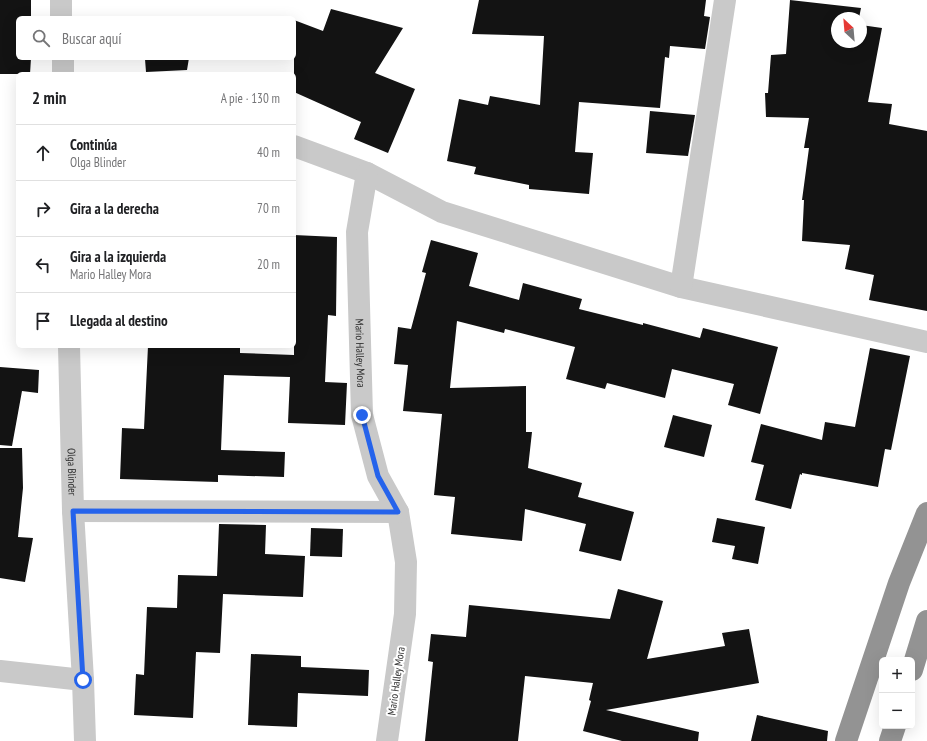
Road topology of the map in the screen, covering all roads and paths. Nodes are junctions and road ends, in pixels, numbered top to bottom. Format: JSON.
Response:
{"nodes":[{"id":1,"x":61,"y":0,"type":"edge"},
{"id":2,"x":725,"y":0,"type":"edge"},
{"id":3,"x":61,"y":16,"type":"edge"},
{"id":4,"x":62,"y":60,"type":"edge"},
{"id":5,"x":63,"y":72,"type":"edge"},
{"id":6,"x":296,"y":147,"type":"edge"},
{"id":7,"x":367,"y":173,"type":"junction"},
{"id":8,"x":681,"y":287,"type":"junction"},
{"id":9,"x":927,"y":342,"type":"edge"},
{"id":10,"x":69,"y":348,"type":"edge"},
{"id":11,"x":73,"y":511,"type":"junction"},
{"id":12,"x":398,"y":512,"type":"junction"},
{"id":13,"x":927,"y":513,"type":"edge"},
{"id":14,"x":927,"y":621,"type":"edge"},
{"id":15,"x":915,"y":660,"type":"edge"},
{"id":16,"x":0,"y":671,"type":"edge"},
{"id":17,"x":83,"y":680,"type":"junction"},
{"id":18,"x":893,"y":729,"type":"edge"},
{"id":19,"x":85,"y":741,"type":"edge"},
{"id":20,"x":387,"y":741,"type":"edge"},
{"id":21,"x":846,"y":741,"type":"edge"},
{"id":22,"x":890,"y":741,"type":"edge"}],
"edges":[{"from":1,"to":3,"type":"street"},
{"from":2,"to":8,"type":"street"},
{"from":4,"to":5,"type":"street"},
{"from":6,"to":7,"type":"street"},
{"from":7,"to":8,"type":"street"},
{"from":7,"to":12,"type":"street","name":"Mario Halley Mora"},
{"from":8,"to":9,"type":"street"},
{"from":10,"to":11,"type":"street","name":"Olga Blinder"},
{"from":11,"to":12,"type":"street"},
{"from":11,"to":17,"type":"street","name":"Olga Blinder"},
{"from":12,"to":20,"type":"street","name":"Mario Halley Mora"},
{"from":13,"to":21,"type":"highway"},
{"from":14,"to":15,"type":"highway"},
{"from":16,"to":17,"type":"street"},
{"from":17,"to":19,"type":"street","name":"Olga Blinder"},
{"from":18,"to":22,"type":"highway"}]}
